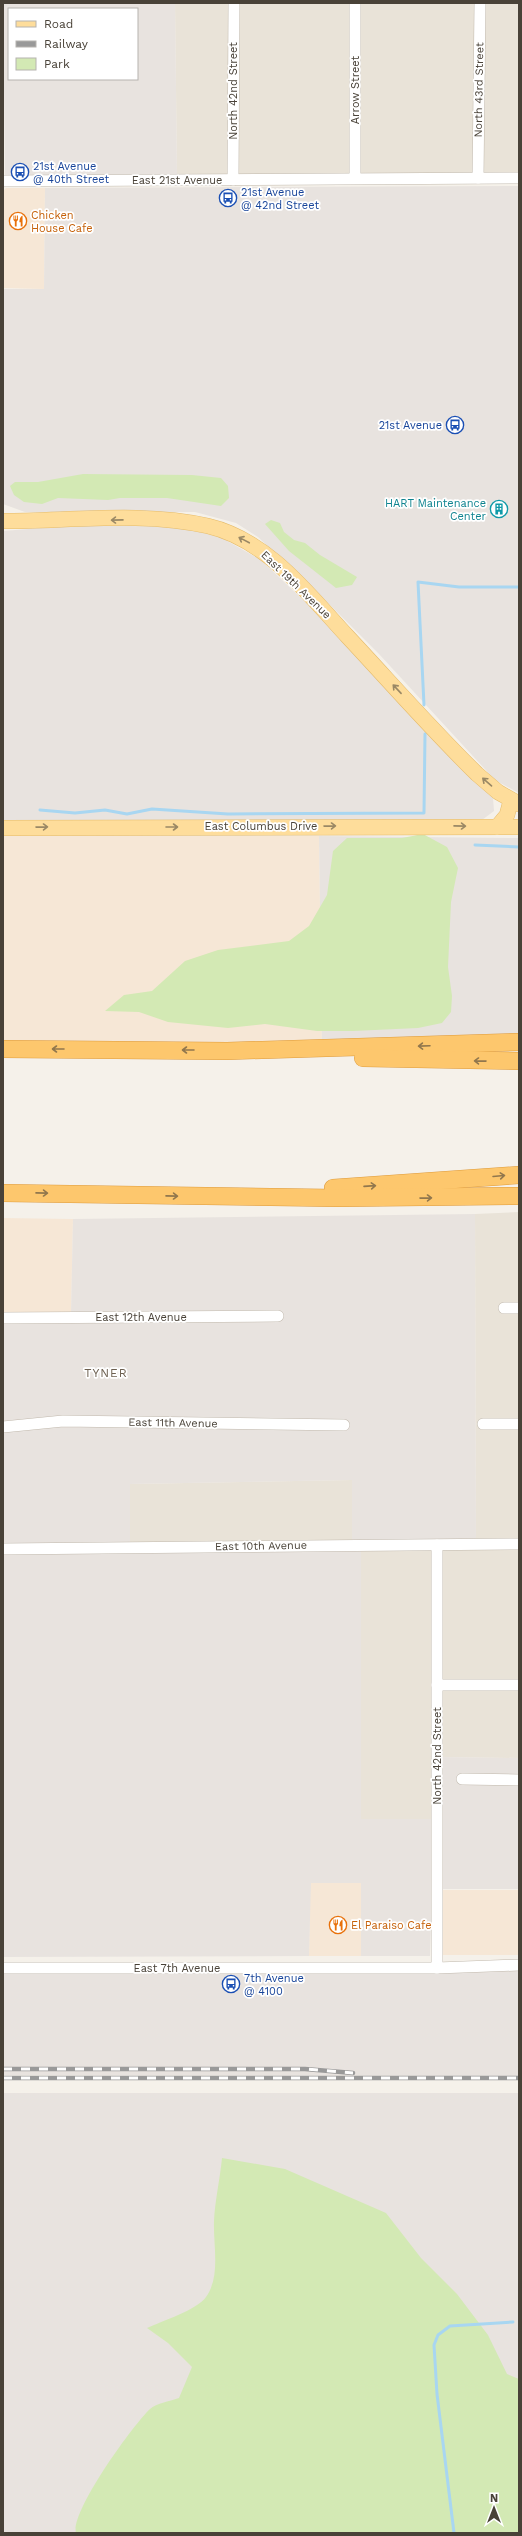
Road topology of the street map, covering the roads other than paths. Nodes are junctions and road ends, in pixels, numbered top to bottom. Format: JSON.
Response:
{"nodes":[{"id":1,"x":234,"y":3,"type":"edge"},
{"id":2,"x":355,"y":3,"type":"edge"},
{"id":3,"x":480,"y":3,"type":"edge"},
{"id":4,"x":355,"y":178,"type":"junction"},
{"id":5,"x":478,"y":178,"type":"junction"},
{"id":6,"x":519,"y":178,"type":"edge"},
{"id":7,"x":233,"y":180,"type":"junction"},
{"id":8,"x":3,"y":181,"type":"edge"},
{"id":9,"x":3,"y":510,"type":"edge"},
{"id":10,"x":3,"y":521,"type":"edge"},
{"id":11,"x":24,"y":521,"type":"junction"},
{"id":12,"x":515,"y":802,"type":"edge"},
{"id":13,"x":497,"y":827,"type":"junction"},
{"id":14,"x":519,"y":827,"type":"edge"},
{"id":15,"x":3,"y":828,"type":"edge"},
{"id":16,"x":519,"y":1042,"type":"edge"},
{"id":17,"x":3,"y":1049,"type":"edge"},
{"id":18,"x":227,"y":1051,"type":"junction"},
{"id":19,"x":519,"y":1061,"type":"edge"},
{"id":20,"x":519,"y":1175,"type":"edge"},
{"id":21,"x":3,"y":1193,"type":"edge"},
{"id":22,"x":205,"y":1196,"type":"junction"},
{"id":23,"x":519,"y":1196,"type":"edge"},
{"id":24,"x":504,"y":1308,"type":"dead end"},
{"id":25,"x":519,"y":1308,"type":"edge"},
{"id":26,"x":278,"y":1316,"type":"dead end"},
{"id":27,"x":3,"y":1318,"type":"edge"},
{"id":28,"x":483,"y":1424,"type":"dead end"},
{"id":29,"x":519,"y":1424,"type":"edge"},
{"id":30,"x":344,"y":1425,"type":"dead end"},
{"id":31,"x":3,"y":1427,"type":"edge"},
{"id":32,"x":519,"y":1544,"type":"edge"},
{"id":33,"x":437,"y":1545,"type":"junction"},
{"id":34,"x":3,"y":1549,"type":"edge"},
{"id":35,"x":437,"y":1685,"type":"junction"},
{"id":36,"x":519,"y":1685,"type":"edge"},
{"id":37,"x":462,"y":1780,"type":"dead end"},
{"id":38,"x":519,"y":1780,"type":"edge"},
{"id":39,"x":519,"y":1965,"type":"edge"},
{"id":40,"x":3,"y":1968,"type":"edge"},
{"id":41,"x":437,"y":1968,"type":"junction"}],
"edges":[{"from":1,"to":7,"type":"street","name":"North 42nd Street"},
{"from":2,"to":4,"type":"street","name":"Arrow Street"},
{"from":3,"to":5,"type":"street","name":"North 43rd Street"},
{"from":4,"to":5,"type":"street","name":"East 21st Avenue"},
{"from":4,"to":7,"type":"street","name":"East 21st Avenue"},
{"from":5,"to":6,"type":"street","name":"East 21st Avenue"},
{"from":7,"to":8,"type":"street","name":"East 21st Avenue"},
{"from":9,"to":11,"type":"main road"},
{"from":10,"to":11,"type":"main road","name":"East 19th Avenue"},
{"from":12,"to":11,"type":"main road","name":"East 19th Avenue","one_way":true},
{"from":12,"to":13,"type":"main road"},
{"from":13,"to":14,"type":"main road","name":"East Columbus Drive"},
{"from":15,"to":13,"type":"main road","name":"East Columbus Drive","one_way":true},
{"from":16,"to":18,"type":"highway","one_way":true},
{"from":18,"to":17,"type":"highway","one_way":true},
{"from":19,"to":18,"type":"highway","one_way":true},
{"from":22,"to":20,"type":"highway","one_way":true},
{"from":21,"to":22,"type":"highway","one_way":true},
{"from":22,"to":23,"type":"highway","one_way":true},
{"from":24,"to":25,"type":"street"},
{"from":26,"to":27,"type":"street","name":"East 12th Avenue"},
{"from":28,"to":29,"type":"street"},
{"from":30,"to":31,"type":"street","name":"East 11th Avenue"},
{"from":32,"to":33,"type":"street","name":"East 10th Avenue"},
{"from":33,"to":34,"type":"street","name":"East 10th Avenue"},
{"from":33,"to":35,"type":"street","name":"North 42nd Street"},
{"from":35,"to":36,"type":"street"},
{"from":35,"to":41,"type":"street","name":"North 42nd Street"},
{"from":37,"to":38,"type":"street"},
{"from":39,"to":41,"type":"street","name":"East 7th Avenue"},
{"from":40,"to":41,"type":"street","name":"East 7th Avenue"}]}
